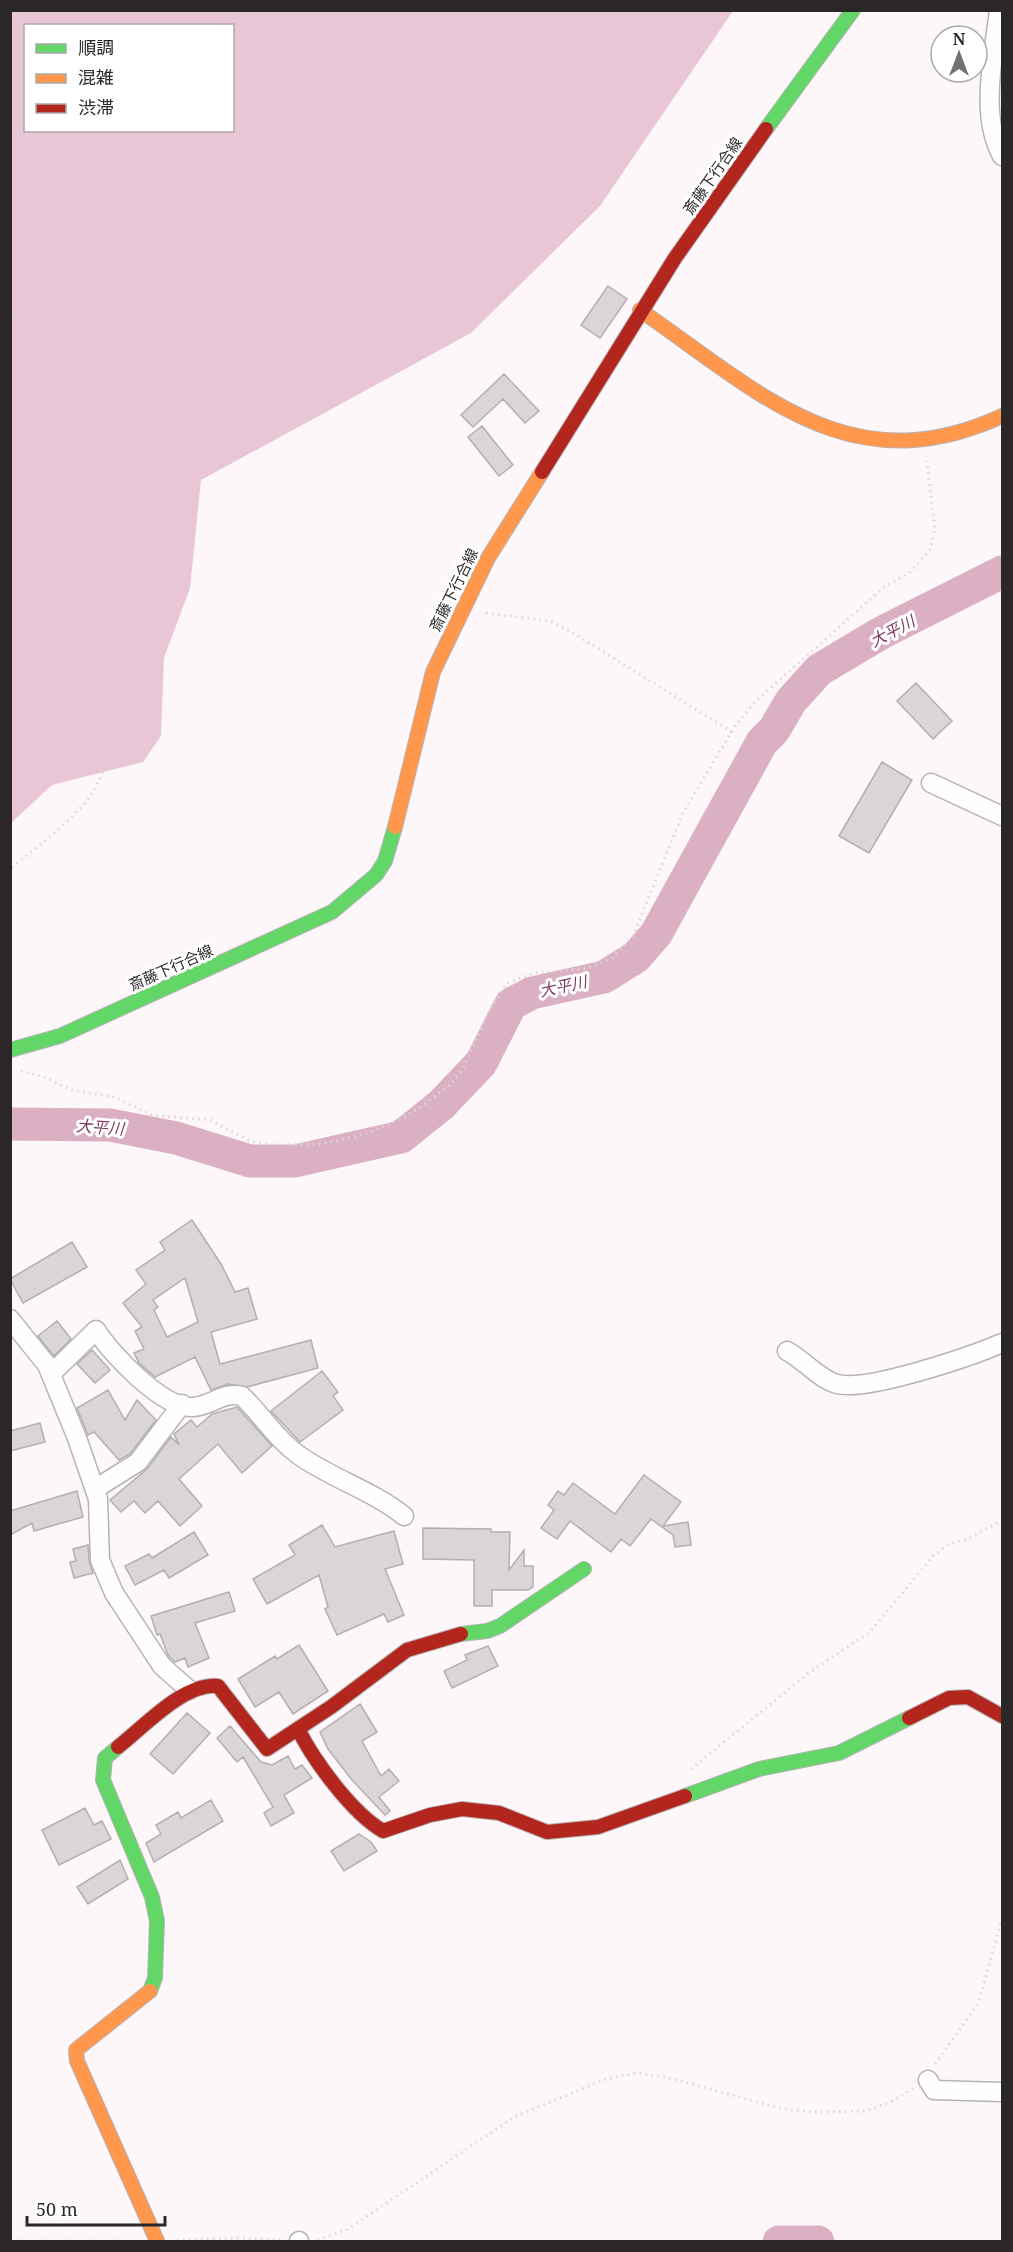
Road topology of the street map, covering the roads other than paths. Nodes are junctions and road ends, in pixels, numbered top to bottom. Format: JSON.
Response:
{"nodes":[{"id":1,"x":853,"y":10,"type":"edge"},
{"id":2,"x":999,"y":10,"type":"edge"},
{"id":3,"x":1002,"y":156,"type":"edge"},
{"id":4,"x":640,"y":310,"type":"junction"},
{"id":5,"x":1002,"y":416,"type":"edge"},
{"id":6,"x":931,"y":783,"type":"dead end"},
{"id":7,"x":1002,"y":816,"type":"edge"},
{"id":8,"x":10,"y":1050,"type":"edge"},
{"id":9,"x":10,"y":1319,"type":"edge"},
{"id":10,"x":1002,"y":1343,"type":"edge"},
{"id":11,"x":788,"y":1351,"type":"dead end"},
{"id":12,"x":51,"y":1374,"type":"junction"},
{"id":13,"x":182,"y":1404,"type":"junction"},
{"id":14,"x":95,"y":1489,"type":"junction"},
{"id":15,"x":404,"y":1516,"type":"dead end"},
{"id":16,"x":584,"y":1569,"type":"dead end"},
{"id":17,"x":189,"y":1690,"type":"junction"},
{"id":18,"x":1002,"y":1716,"type":"edge"},
{"id":19,"x":298,"y":1729,"type":"junction"},
{"id":20,"x":928,"y":2080,"type":"road end"},
{"id":21,"x":1002,"y":2092,"type":"edge"},
{"id":22,"x":158,"y":2241,"type":"edge"}],
"edges":[{"from":1,"to":4,"type":"street","name":"斎藤下行合線"},
{"from":2,"to":3,"type":"street"},
{"from":4,"to":5,"type":"street"},
{"from":4,"to":8,"type":"street","name":"斎藤下行合線"},
{"from":6,"to":7,"type":"street"},
{"from":9,"to":12,"type":"street"},
{"from":10,"to":11,"type":"street"},
{"from":12,"to":13,"type":"street"},
{"from":12,"to":14,"type":"street"},
{"from":13,"to":14,"type":"street"},
{"from":13,"to":15,"type":"street"},
{"from":14,"to":17,"type":"street"},
{"from":16,"to":19,"type":"street"},
{"from":17,"to":19,"type":"street"},
{"from":17,"to":22,"type":"street"},
{"from":18,"to":19,"type":"street"},
{"from":20,"to":21,"type":"street"}]}
